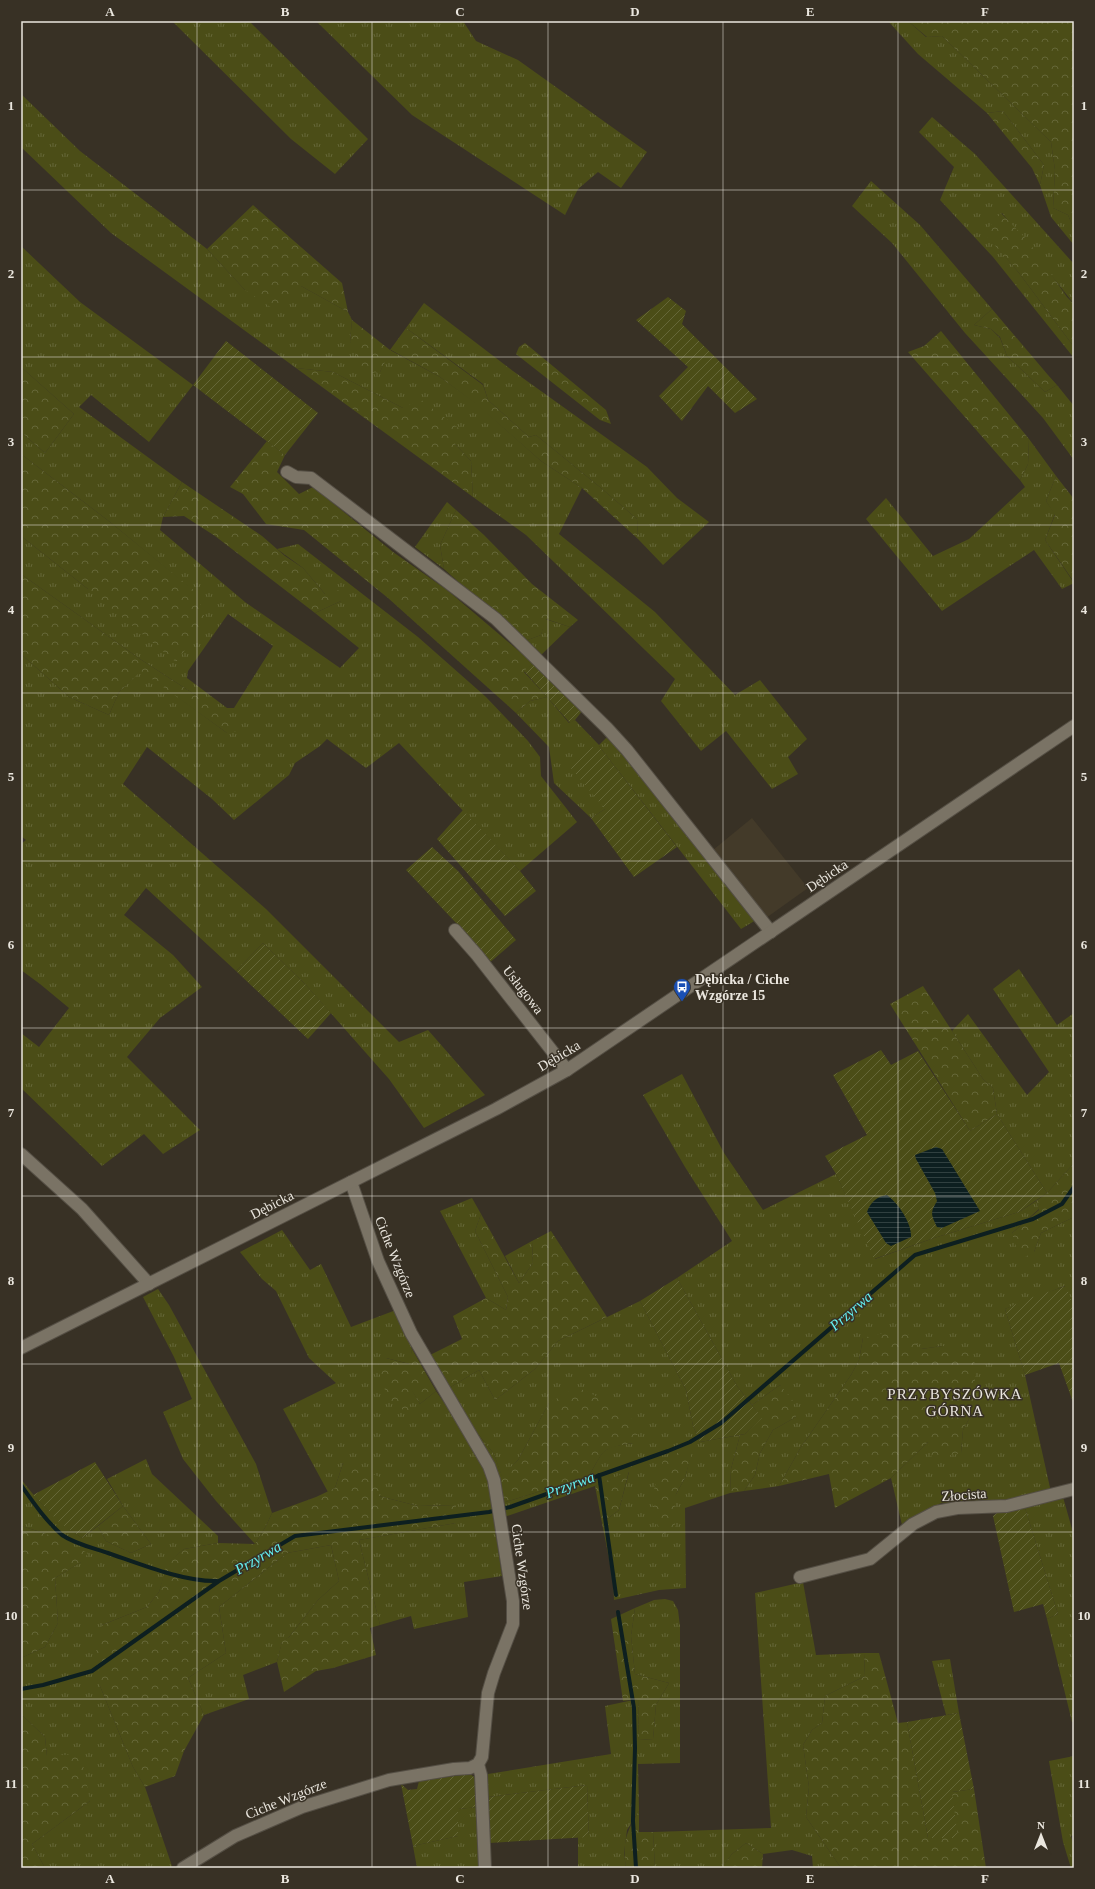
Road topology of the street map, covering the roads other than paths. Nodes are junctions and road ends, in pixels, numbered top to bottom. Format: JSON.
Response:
{"nodes":[{"id":1,"x":287,"y":472,"type":"dead end"},
{"id":2,"x":1074,"y":726,"type":"edge"},
{"id":3,"x":455,"y":930,"type":"dead end"},
{"id":4,"x":771,"y":932,"type":"junction"},
{"id":5,"x":567,"y":1070,"type":"junction"},
{"id":6,"x":21,"y":1154,"type":"edge"},
{"id":7,"x":351,"y":1182,"type":"junction"},
{"id":8,"x":149,"y":1284,"type":"junction"},
{"id":9,"x":21,"y":1348,"type":"edge"},
{"id":10,"x":1074,"y":1489,"type":"edge"},
{"id":11,"x":800,"y":1577,"type":"dead end"},
{"id":12,"x":478,"y":1764,"type":"junction"},
{"id":13,"x":183,"y":1868,"type":"edge"},
{"id":14,"x":485,"y":1868,"type":"edge"}],
"edges":[{"from":1,"to":4,"type":"street"},
{"from":2,"to":4,"type":"street","name":"Dębicka"},
{"from":3,"to":5,"type":"street","name":"Usługowa"},
{"from":4,"to":5,"type":"street","name":"Dębicka"},
{"from":5,"to":7,"type":"street","name":"Dębicka"},
{"from":6,"to":8,"type":"street"},
{"from":7,"to":8,"type":"street","name":"Dębicka"},
{"from":7,"to":12,"type":"street","name":"Ciche Wzgórze"},
{"from":8,"to":9,"type":"street","name":"Dębicka"},
{"from":10,"to":11,"type":"street","name":"Złocista"},
{"from":12,"to":13,"type":"street","name":"Ciche Wzgórze"},
{"from":12,"to":14,"type":"street"}]}
